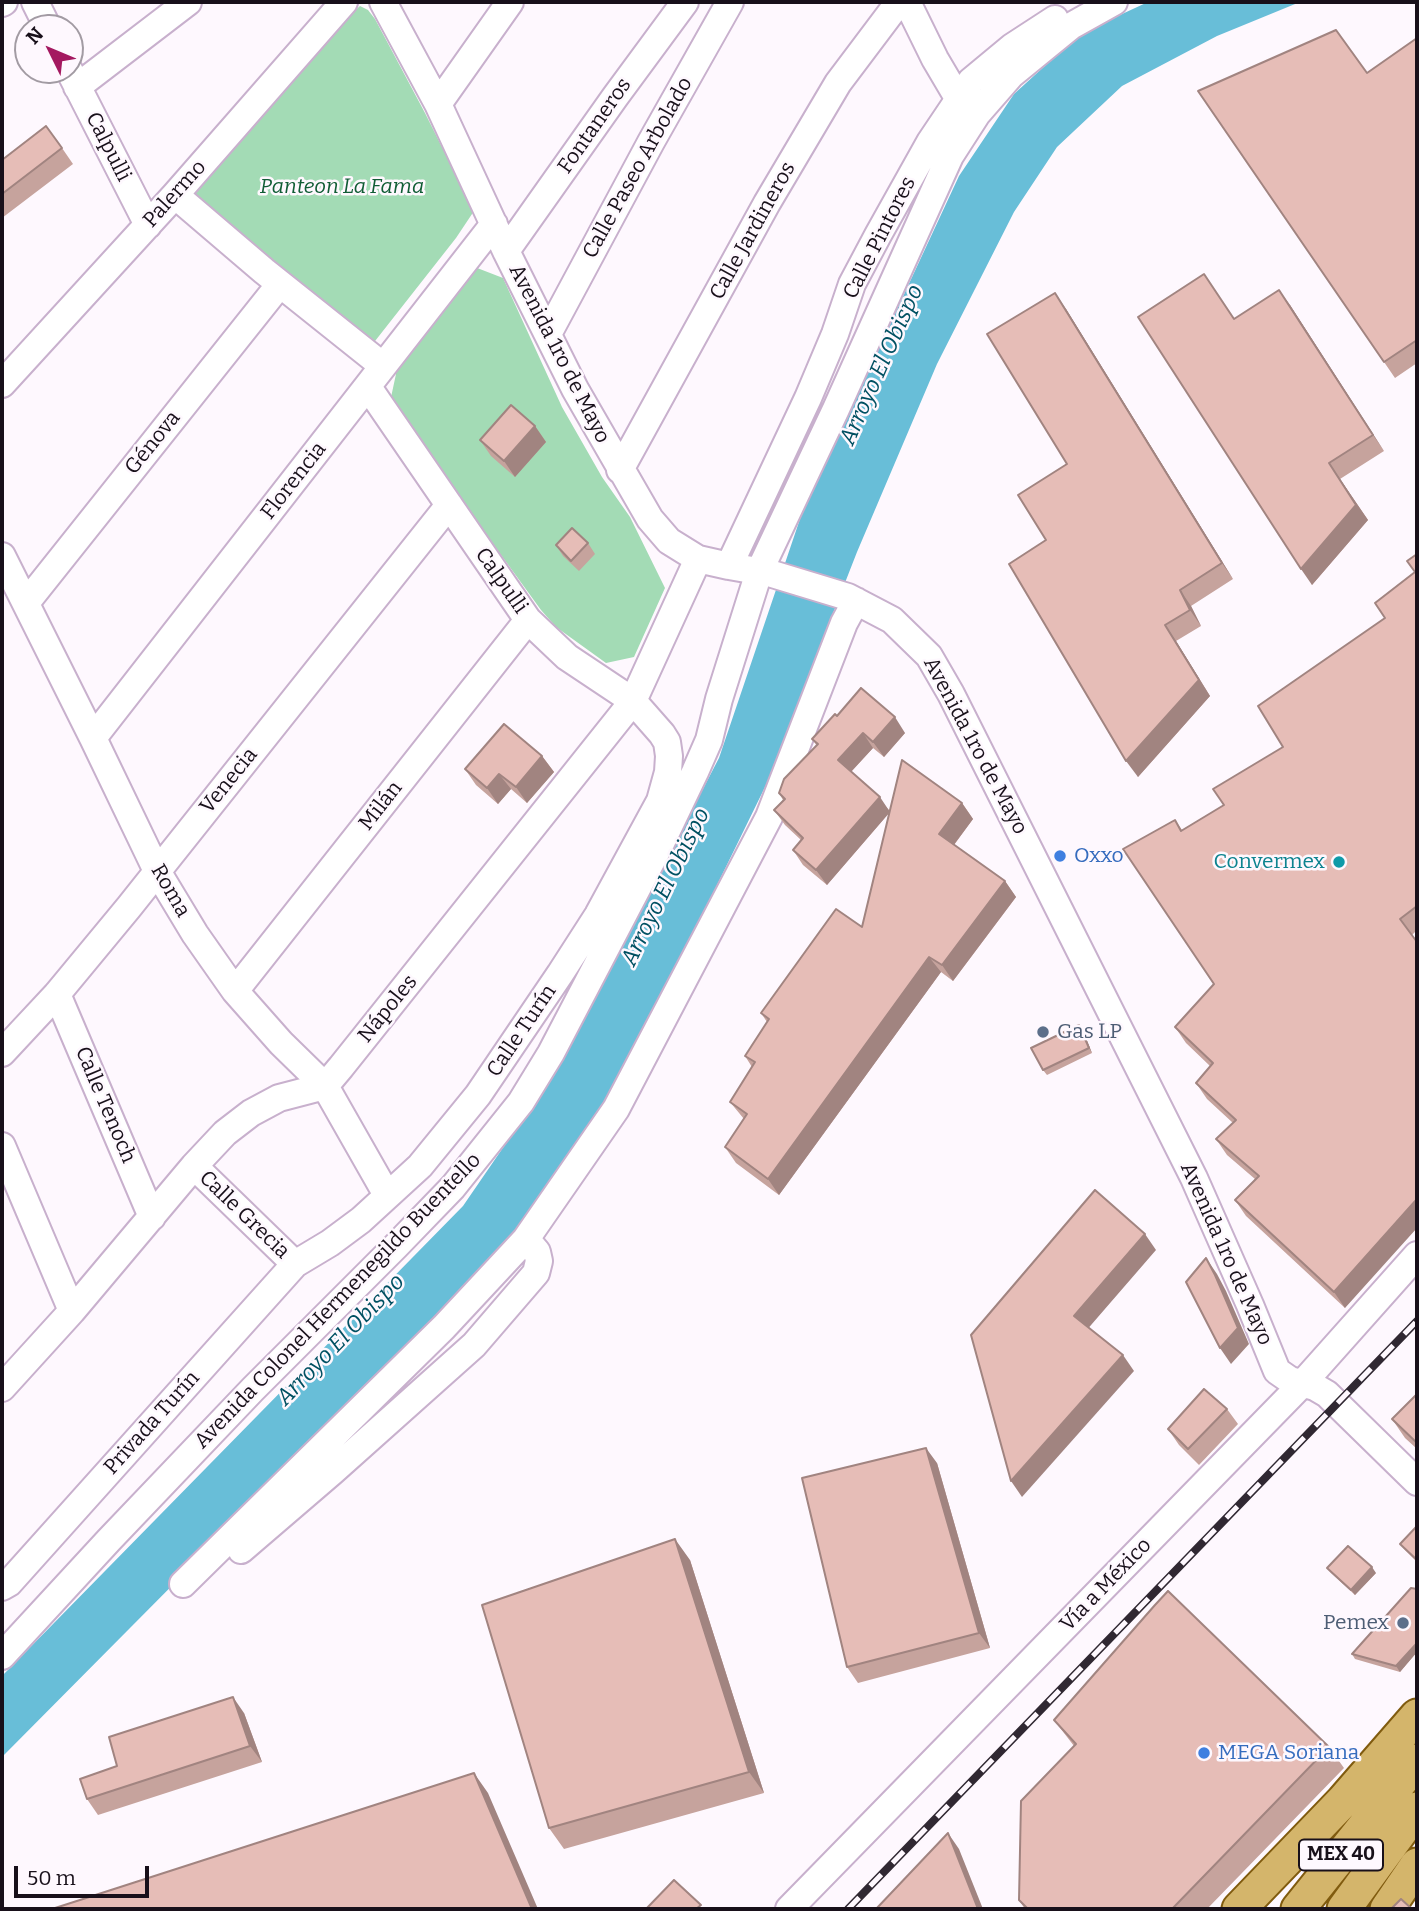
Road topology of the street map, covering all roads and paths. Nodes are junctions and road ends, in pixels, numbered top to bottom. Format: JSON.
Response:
{"nodes":[{"id":1,"x":188,"y":2,"type":"edge"},
{"id":2,"x":344,"y":2,"type":"edge"},
{"id":3,"x":383,"y":2,"type":"edge"},
{"id":4,"x":510,"y":2,"type":"edge"},
{"id":5,"x":685,"y":2,"type":"edge"},
{"id":6,"x":730,"y":2,"type":"edge"},
{"id":7,"x":899,"y":2,"type":"edge"},
{"id":8,"x":907,"y":2,"type":"edge"},
{"id":9,"x":1084,"y":2,"type":"edge"},
{"id":10,"x":1114,"y":2,"type":"edge"},
{"id":11,"x":84,"y":71,"type":"edge"},
{"id":12,"x":76,"y":84,"type":"edge"},
{"id":13,"x":958,"y":98,"type":"junction"},
{"id":14,"x":438,"y":104,"type":"junction"},
{"id":15,"x":175,"y":195,"type":"junction"},
{"id":16,"x":494,"y":224,"type":"junction"},
{"id":17,"x":148,"y":225,"type":"junction"},
{"id":18,"x":506,"y":251,"type":"junction"},
{"id":19,"x":281,"y":284,"type":"junction"},
{"id":20,"x":548,"y":334,"type":"junction"},
{"id":21,"x":375,"y":377,"type":"junction"},
{"id":22,"x":2,"y":383,"type":"edge"},
{"id":23,"x":620,"y":470,"type":"junction"},
{"id":24,"x":449,"y":505,"type":"junction"},
{"id":25,"x":2,"y":556,"type":"edge"},
{"id":26,"x":698,"y":559,"type":"junction"},
{"id":27,"x":729,"y":566,"type":"junction"},
{"id":28,"x":764,"y":573,"type":"junction"},
{"id":29,"x":852,"y":599,"type":"junction"},
{"id":30,"x":26,"y":603,"type":"junction"},
{"id":31,"x":528,"y":621,"type":"junction"},
{"id":32,"x":633,"y":701,"type":"junction"},
{"id":33,"x":93,"y":737,"type":"junction"},
{"id":34,"x":667,"y":742,"type":"joint"},
{"id":35,"x":157,"y":871,"type":"junction"},
{"id":36,"x":235,"y":991,"type":"junction"},
{"id":37,"x":57,"y":993,"type":"junction"},
{"id":38,"x":2,"y":1053,"type":"edge"},
{"id":39,"x":325,"y":1086,"type":"junction"},
{"id":40,"x":2,"y":1146,"type":"edge"},
{"id":41,"x":194,"y":1166,"type":"junction"},
{"id":42,"x":387,"y":1195,"type":"junction"},
{"id":43,"x":152,"y":1217,"type":"junction"},
{"id":44,"x":526,"y":1239,"type":"junction"},
{"id":45,"x":1417,"y":1255,"type":"edge"},
{"id":46,"x":295,"y":1264,"type":"junction"},
{"id":47,"x":72,"y":1311,"type":"junction"},
{"id":48,"x":1302,"y":1384,"type":"junction"},
{"id":49,"x":2,"y":1388,"type":"edge"},
{"id":50,"x":1417,"y":1482,"type":"edge"},
{"id":51,"x":241,"y":1550,"type":"dead end"},
{"id":52,"x":183,"y":1584,"type":"dead end"},
{"id":53,"x":5,"y":1585,"type":"edge"},
{"id":54,"x":2,"y":1656,"type":"edge"},
{"id":55,"x":1417,"y":1716,"type":"edge"},
{"id":56,"x":1417,"y":1761,"type":"edge"},
{"id":57,"x":1404,"y":1809,"type":"edge"},
{"id":58,"x":1303,"y":1844,"type":"junction"},
{"id":59,"x":1417,"y":1865,"type":"edge"},
{"id":60,"x":1389,"y":1905,"type":"edge"},
{"id":61,"x":789,"y":1909,"type":"edge"},
{"id":62,"x":1239,"y":1909,"type":"edge"},
{"id":63,"x":1264,"y":1909,"type":"edge"},
{"id":64,"x":1297,"y":1909,"type":"edge"},
{"id":65,"x":1344,"y":1909,"type":"edge"}],
"edges":[{"from":1,"to":11,"type":"street"},
{"from":2,"to":15,"type":"street","name":"Palermo"},
{"from":3,"to":14,"type":"street","name":"Avenida 1ro de Mayo"},
{"from":4,"to":14,"type":"street"},
{"from":5,"to":18,"type":"street","name":"Fontaneros"},
{"from":6,"to":20,"type":"street","name":"Calle Paseo Arbolado"},
{"from":7,"to":23,"type":"street","name":"Calle Jardineros"},
{"from":8,"to":13,"type":"street"},
{"from":9,"to":13,"type":"street","name":"Calle Pintores"},
{"from":10,"to":28,"type":"street","name":"Avenida Colonel Hermenegildo Buentello"},
{"from":12,"to":17,"type":"street","name":"Calpulli"},
{"from":13,"to":27,"type":"street","name":"Calle Pintores"},
{"from":14,"to":16,"type":"street","name":"Avenida 1ro de Mayo"},
{"from":15,"to":17,"type":"street","name":"Palermo"},
{"from":15,"to":19,"type":"street","name":"Calpulli"},
{"from":16,"to":18,"type":"street","name":"Avenida 1ro de Mayo"},
{"from":16,"to":21,"type":"street","name":"Florencia"},
{"from":17,"to":22,"type":"street","name":"Palermo"},
{"from":18,"to":20,"type":"street","name":"Avenida 1ro de Mayo"},
{"from":19,"to":21,"type":"street","name":"Calpulli"},
{"from":19,"to":30,"type":"street","name":"Génova"},
{"from":20,"to":23,"type":"street","name":"Avenida 1ro de Mayo"},
{"from":21,"to":24,"type":"street","name":"Calpulli"},
{"from":21,"to":33,"type":"street","name":"Florencia"},
{"from":23,"to":26,"type":"street","name":"Avenida 1ro de Mayo"},
{"from":24,"to":31,"type":"street","name":"Calpulli"},
{"from":24,"to":35,"type":"street","name":"Venecia"},
{"from":25,"to":30,"type":"street","name":"Roma"},
{"from":26,"to":27,"type":"street","name":"Avenida 1ro de Mayo"},
{"from":26,"to":32,"type":"street","name":"Nápoles"},
{"from":27,"to":28,"type":"street","name":"Avenida 1ro de Mayo"},
{"from":28,"to":29,"type":"street","name":"Avenida 1ro de Mayo"},
{"from":28,"to":54,"type":"street","name":"Avenida Colonel Hermenegildo Buentello"},
{"from":29,"to":44,"type":"street"},
{"from":29,"to":48,"type":"street","name":"Avenida 1ro de Mayo"},
{"from":30,"to":33,"type":"street","name":"Roma"},
{"from":31,"to":32,"type":"street","name":"Calpulli"},
{"from":31,"to":36,"type":"street","name":"Milán"},
{"from":32,"to":34,"type":"street","name":"Calpulli"},
{"from":32,"to":39,"type":"street","name":"Nápoles"},
{"from":33,"to":35,"type":"street","name":"Roma"},
{"from":34,"to":42,"type":"street","name":"Calle Turín"},
{"from":35,"to":36,"type":"street","name":"Roma"},
{"from":35,"to":37,"type":"street","name":"Venecia"},
{"from":36,"to":39,"type":"street","name":"Roma"},
{"from":37,"to":38,"type":"street","name":"Venecia"},
{"from":37,"to":43,"type":"street","name":"Calle Tenoch"},
{"from":39,"to":41,"type":"street"},
{"from":39,"to":42,"type":"street","name":"Roma"},
{"from":40,"to":47,"type":"street"},
{"from":41,"to":43,"type":"street"},
{"from":41,"to":46,"type":"street","name":"Calle Grecia"},
{"from":42,"to":46,"type":"street","name":"Calle Turín"},
{"from":43,"to":47,"type":"street"},
{"from":44,"to":51,"type":"street"},
{"from":44,"to":52,"type":"street"},
{"from":45,"to":48,"type":"street","name":"Vía a México"},
{"from":46,"to":53,"type":"street","name":"Privada Turín"},
{"from":47,"to":49,"type":"street"},
{"from":48,"to":50,"type":"street","name":"Avenida 1ro de Mayo"},
{"from":48,"to":61,"type":"street","name":"Vía a México"},
{"from":55,"to":58,"type":"main road"},
{"from":56,"to":57,"type":"main road","number":"MEX 40"},
{"from":57,"to":64,"type":"main road","number":"MEX 40"},
{"from":57,"to":65,"type":"main road","number":"MEX 40"},
{"from":58,"to":62,"type":"main road"},
{"from":58,"to":63,"type":"main road"},
{"from":58,"to":64,"type":"main road"},
{"from":59,"to":60,"type":"main road"}]}
